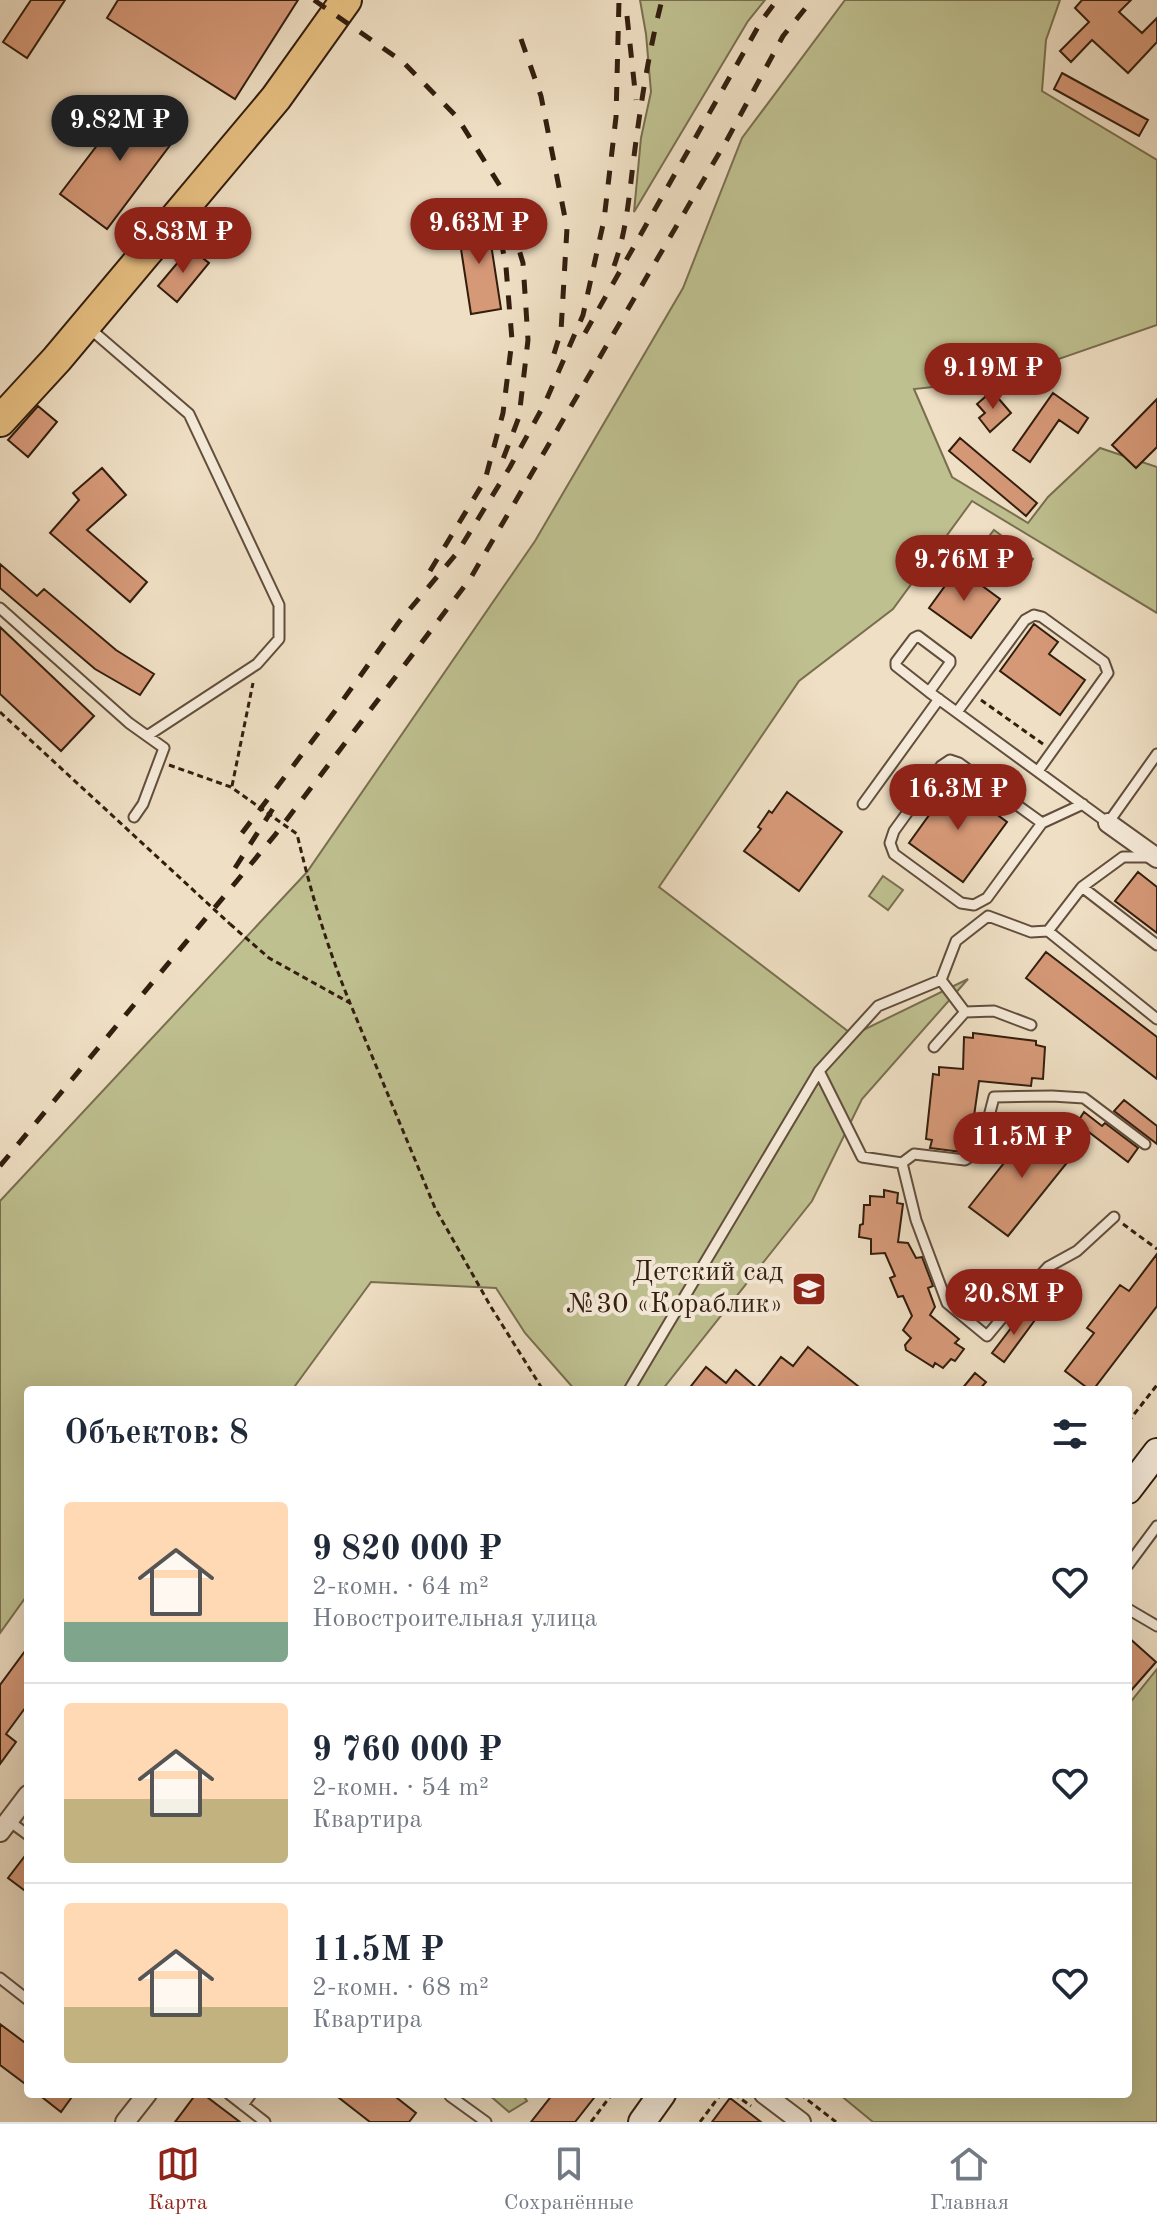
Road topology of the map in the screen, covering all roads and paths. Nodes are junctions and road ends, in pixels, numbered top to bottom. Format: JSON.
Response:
{"nodes":[{"id":1,"x":346,"y":0,"type":"edge"},
{"id":2,"x":86,"y":325,"type":"junction"},
{"id":3,"x":0,"y":421,"type":"edge"},
{"id":4,"x":0,"y":608,"type":"edge"},
{"id":5,"x":257,"y":664,"type":"junction"},
{"id":6,"x":929,"y":692,"type":"junction"},
{"id":7,"x":972,"y":693,"type":"junction"},
{"id":8,"x":939,"y":699,"type":"junction"},
{"id":9,"x":0,"y":712,"type":"edge"},
{"id":10,"x":957,"y":712,"type":"junction"},
{"id":11,"x":147,"y":736,"type":"junction"},
{"id":12,"x":1053,"y":751,"type":"junction"},
{"id":13,"x":1157,"y":754,"type":"edge"},
{"id":14,"x":159,"y":762,"type":"junction"},
{"id":15,"x":1038,"y":771,"type":"junction"},
{"id":16,"x":231,"y":787,"type":"junction"},
{"id":17,"x":863,"y":804,"type":"dead end"},
{"id":18,"x":1083,"y":804,"type":"junction"},
{"id":19,"x":134,"y":817,"type":"dead end"},
{"id":20,"x":1042,"y":823,"type":"junction"},
{"id":21,"x":1108,"y":823,"type":"junction"},
{"id":22,"x":1156,"y":858,"type":"edge"},
{"id":23,"x":1082,"y":887,"type":"junction"},
{"id":24,"x":1048,"y":931,"type":"junction"},
{"id":25,"x":1157,"y":945,"type":"edge"},
{"id":26,"x":941,"y":980,"type":"junction"},
{"id":27,"x":350,"y":1003,"type":"junction"},
{"id":28,"x":965,"y":1012,"type":"junction"},
{"id":29,"x":1157,"y":1019,"type":"edge"},
{"id":30,"x":1031,"y":1025,"type":"dead end"},
{"id":31,"x":934,"y":1047,"type":"dead end"},
{"id":32,"x":819,"y":1071,"type":"junction"},
{"id":33,"x":1145,"y":1144,"type":"dead end"},
{"id":34,"x":902,"y":1163,"type":"junction"},
{"id":35,"x":1114,"y":1217,"type":"joint"},
{"id":36,"x":1157,"y":1249,"type":"edge"},
{"id":37,"x":1157,"y":1385,"type":"edge"},
{"id":38,"x":540,"y":1386,"type":"edge"},
{"id":39,"x":631,"y":1386,"type":"edge"},
{"id":40,"x":1132,"y":1417,"type":"edge"},
{"id":41,"x":1157,"y":1452,"type":"edge"},
{"id":42,"x":1132,"y":1485,"type":"edge"},
{"id":43,"x":1157,"y":1526,"type":"edge"},
{"id":44,"x":1132,"y":1560,"type":"edge"},
{"id":45,"x":1132,"y":1611,"type":"edge"},
{"id":46,"x":1157,"y":1626,"type":"edge"},
{"id":47,"x":24,"y":1800,"type":"edge"},
{"id":48,"x":4,"y":1826,"type":"edge"},
{"id":49,"x":24,"y":1834,"type":"edge"},
{"id":50,"x":0,"y":1978,"type":"edge"},
{"id":51,"x":24,"y":1997,"type":"edge"},
{"id":52,"x":144,"y":2098,"type":"edge"},
{"id":53,"x":234,"y":2098,"type":"edge"},
{"id":54,"x":248,"y":2098,"type":"edge"},
{"id":55,"x":453,"y":2098,"type":"edge"},
{"id":56,"x":609,"y":2098,"type":"edge"},
{"id":57,"x":659,"y":2098,"type":"edge"},
{"id":58,"x":716,"y":2098,"type":"edge"},
{"id":59,"x":769,"y":2098,"type":"edge"},
{"id":60,"x":805,"y":2098,"type":"edge"},
{"id":61,"x":243,"y":2105,"type":"junction"},
{"id":62,"x":125,"y":2122,"type":"edge"},
{"id":63,"x":265,"y":2122,"type":"edge"},
{"id":64,"x":486,"y":2122,"type":"edge"},
{"id":65,"x":591,"y":2122,"type":"edge"},
{"id":66,"x":642,"y":2122,"type":"edge"},
{"id":67,"x":700,"y":2122,"type":"edge"},
{"id":68,"x":801,"y":2122,"type":"edge"},
{"id":69,"x":836,"y":2122,"type":"edge"}],
"edges":[{"from":1,"to":2,"type":"main road"},
{"from":2,"to":3,"type":"main road"},
{"from":2,"to":5,"type":"lane"},
{"from":4,"to":11,"type":"lane"},
{"from":5,"to":11,"type":"lane"},
{"from":5,"to":16,"type":"path"},
{"from":6,"to":6,"type":"lane"},
{"from":6,"to":8,"type":"lane"},
{"from":7,"to":10,"type":"lane"},
{"from":7,"to":12,"type":"path"},
{"from":7,"to":12,"type":"lane"},
{"from":8,"to":10,"type":"lane"},
{"from":8,"to":17,"type":"lane"},
{"from":9,"to":27,"type":"path","bridge":true},
{"from":10,"to":15,"type":"lane"},
{"from":11,"to":14,"type":"lane"},
{"from":12,"to":15,"type":"lane"},
{"from":13,"to":21,"type":"lane"},
{"from":14,"to":16,"type":"path"},
{"from":14,"to":19,"type":"lane"},
{"from":15,"to":18,"type":"lane"},
{"from":16,"to":27,"type":"path"},
{"from":18,"to":20,"type":"lane"},
{"from":18,"to":21,"type":"lane"},
{"from":20,"to":20,"type":"lane"},
{"from":21,"to":22,"type":"street"},
{"from":22,"to":23,"type":"lane"},
{"from":23,"to":24,"type":"lane"},
{"from":23,"to":25,"type":"lane"},
{"from":24,"to":26,"type":"lane"},
{"from":24,"to":29,"type":"lane"},
{"from":26,"to":28,"type":"lane"},
{"from":26,"to":32,"type":"lane"},
{"from":27,"to":38,"type":"path"},
{"from":28,"to":30,"type":"lane"},
{"from":28,"to":31,"type":"lane"},
{"from":32,"to":34,"type":"lane"},
{"from":32,"to":39,"type":"lane"},
{"from":33,"to":34,"type":"lane"},
{"from":34,"to":35,"type":"lane"},
{"from":35,"to":36,"type":"path"},
{"from":37,"to":40,"type":"path"},
{"from":41,"to":42,"type":"main road"},
{"from":43,"to":44,"type":"lane"},
{"from":45,"to":46,"type":"lane"},
{"from":47,"to":48,"type":"street"},
{"from":48,"to":49,"type":"lane"},
{"from":50,"to":51,"type":"lane"},
{"from":52,"to":62,"type":"street"},
{"from":53,"to":61,"type":"lane"},
{"from":54,"to":61,"type":"lane"},
{"from":55,"to":64,"type":"lane"},
{"from":56,"to":65,"type":"path"},
{"from":57,"to":66,"type":"main road"},
{"from":58,"to":67,"type":"path"},
{"from":59,"to":68,"type":"street"},
{"from":60,"to":69,"type":"path"},
{"from":61,"to":63,"type":"lane"}]}
